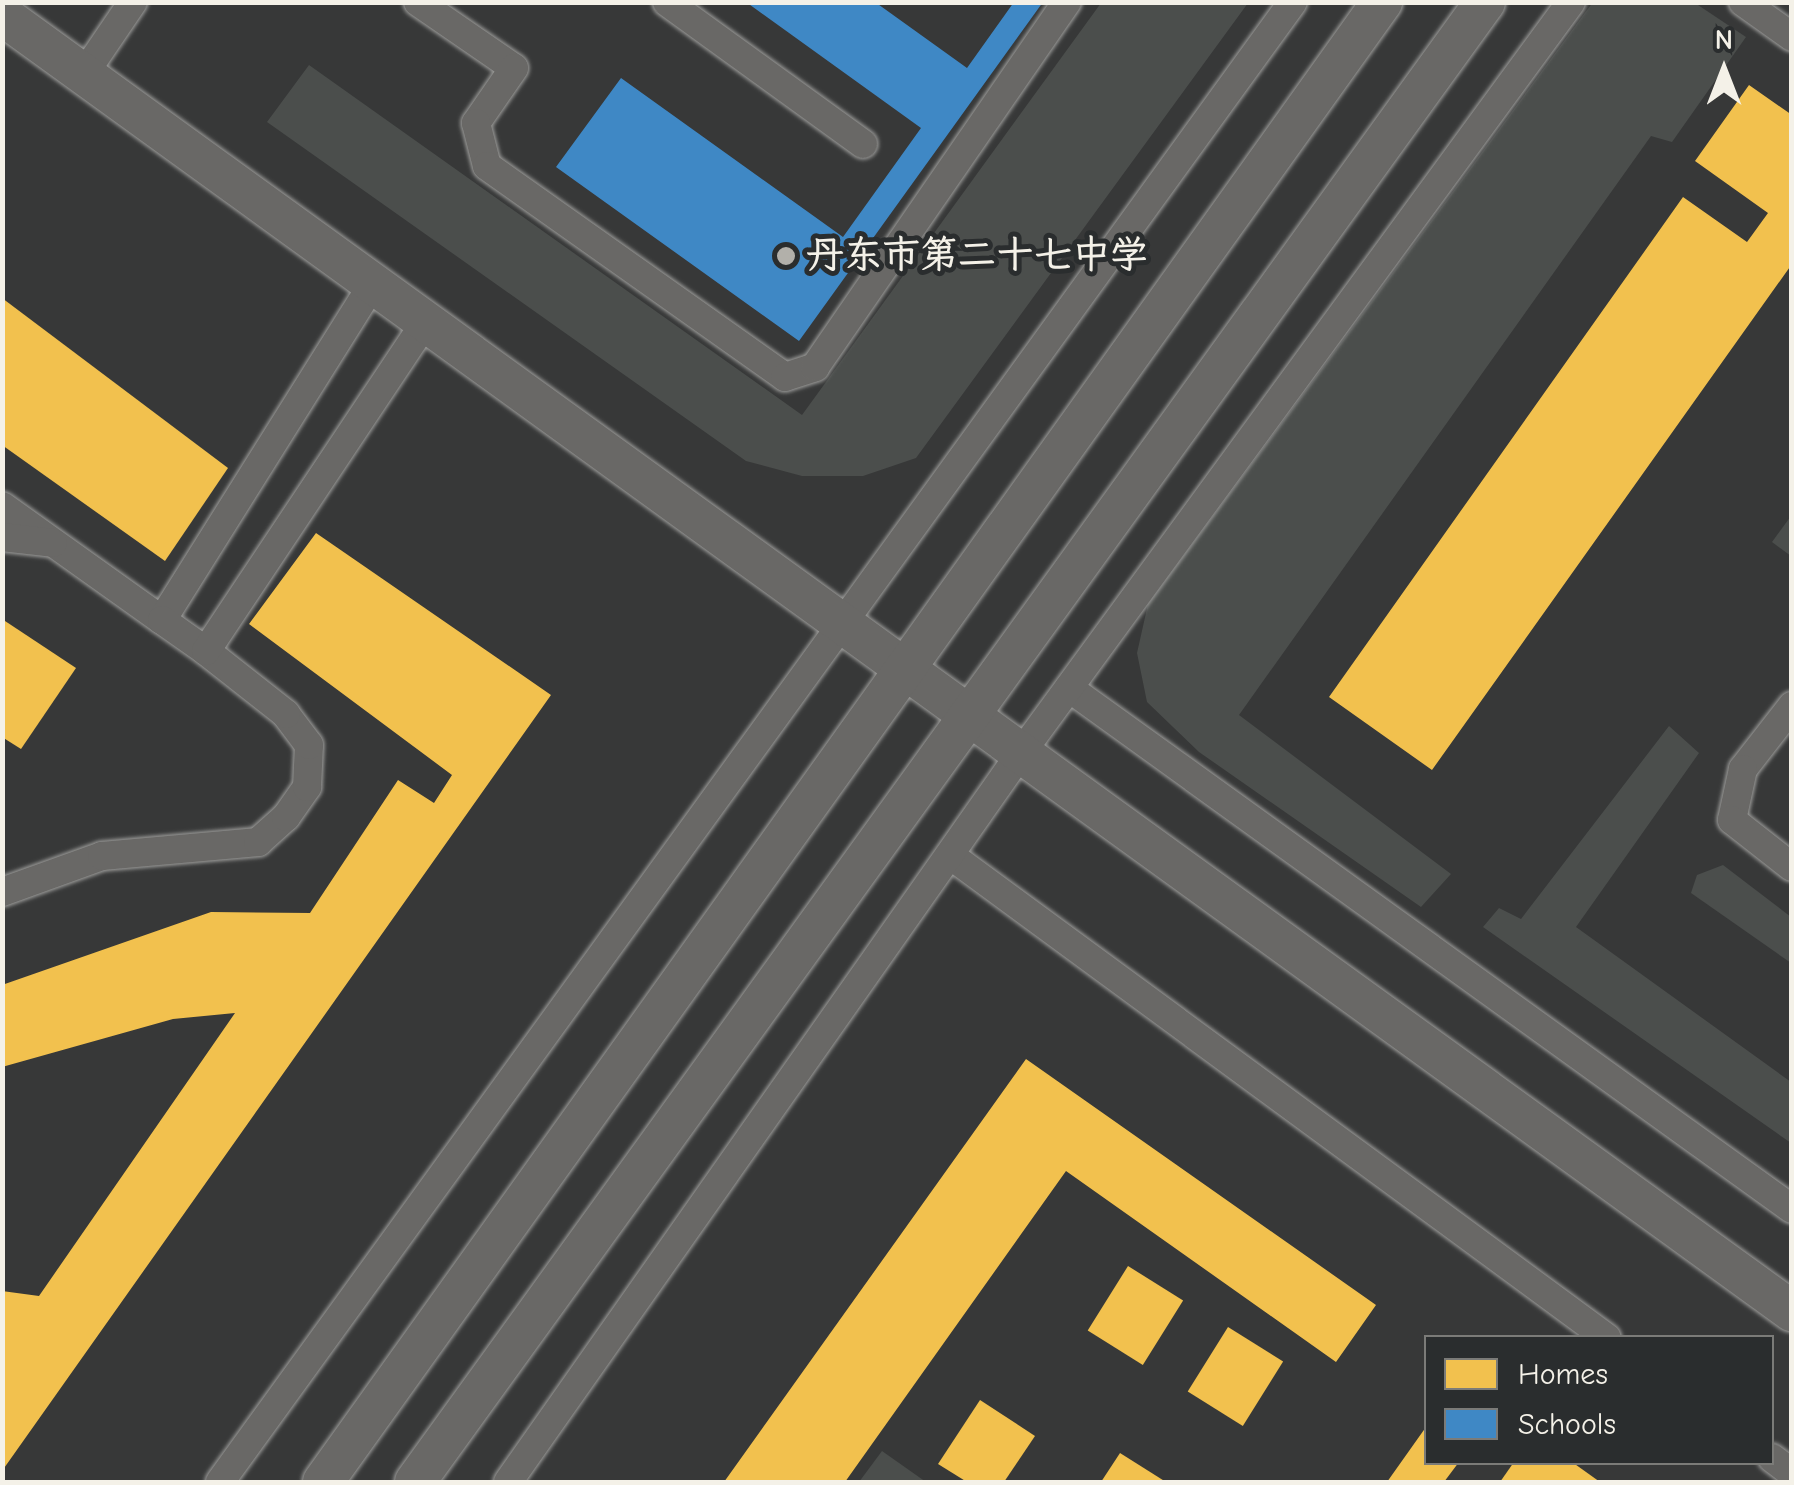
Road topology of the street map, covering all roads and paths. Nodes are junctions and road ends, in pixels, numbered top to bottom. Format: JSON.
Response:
{"nodes":[{"id":1,"x":133,"y":2,"type":"edge"},
{"id":2,"x":418,"y":2,"type":"edge"},
{"id":3,"x":666,"y":2,"type":"edge"},
{"id":4,"x":1067,"y":2,"type":"edge"},
{"id":5,"x":1293,"y":2,"type":"edge"},
{"id":6,"x":1382,"y":2,"type":"edge"},
{"id":7,"x":1485,"y":2,"type":"edge"},
{"id":8,"x":1571,"y":2,"type":"edge"},
{"id":9,"x":1743,"y":2,"type":"edge"},
{"id":10,"x":2,"y":14,"type":"edge"},
{"id":11,"x":1792,"y":37,"type":"edge"},
{"id":12,"x":84,"y":74,"type":"junction"},
{"id":13,"x":863,"y":144,"type":"dead end"},
{"id":14,"x":373,"y":282,"type":"junction"},
{"id":15,"x":426,"y":321,"type":"junction"},
{"id":16,"x":2,"y":506,"type":"edge"},
{"id":17,"x":2,"y":537,"type":"edge"},
{"id":18,"x":54,"y":543,"type":"junction"},
{"id":19,"x":162,"y":620,"type":"junction"},
{"id":20,"x":845,"y":625,"type":"junction"},
{"id":21,"x":206,"y":650,"type":"junction"},
{"id":22,"x":906,"y":670,"type":"junction"},
{"id":23,"x":1069,"y":688,"type":"junction"},
{"id":24,"x":1792,"y":706,"type":"edge"},
{"id":25,"x":970,"y":715,"type":"junction"},
{"id":26,"x":1022,"y":753,"type":"junction"},
{"id":27,"x":950,"y":855,"type":"junction"},
{"id":28,"x":1792,"y":867,"type":"edge"},
{"id":29,"x":2,"y":892,"type":"edge"},
{"id":30,"x":1792,"y":1210,"type":"edge"},
{"id":31,"x":1792,"y":1311,"type":"edge"},
{"id":32,"x":1603,"y":1335,"type":"edge"},
{"id":33,"x":220,"y":1482,"type":"edge"},
{"id":34,"x":323,"y":1482,"type":"edge"},
{"id":35,"x":414,"y":1482,"type":"edge"},
{"id":36,"x":508,"y":1482,"type":"edge"}],
"edges":[{"from":1,"to":12,"type":"street"},
{"from":2,"to":4,"type":"street"},
{"from":3,"to":13,"type":"street"},
{"from":5,"to":20,"type":"street"},
{"from":6,"to":22,"type":"main road"},
{"from":7,"to":25,"type":"main road"},
{"from":8,"to":23,"type":"street"},
{"from":9,"to":11,"type":"street"},
{"from":10,"to":12,"type":"main road"},
{"from":12,"to":14,"type":"main road"},
{"from":14,"to":15,"type":"main road"},
{"from":14,"to":19,"type":"street"},
{"from":15,"to":20,"type":"main road"},
{"from":15,"to":21,"type":"street"},
{"from":16,"to":18,"type":"street"},
{"from":17,"to":18,"type":"street"},
{"from":18,"to":19,"type":"street"},
{"from":19,"to":21,"type":"street"},
{"from":20,"to":22,"type":"main road"},
{"from":20,"to":33,"type":"street"},
{"from":21,"to":29,"type":"street"},
{"from":22,"to":25,"type":"main road"},
{"from":22,"to":34,"type":"main road"},
{"from":23,"to":26,"type":"street"},
{"from":23,"to":30,"type":"street"},
{"from":24,"to":28,"type":"street"},
{"from":25,"to":26,"type":"main road"},
{"from":25,"to":35,"type":"main road"},
{"from":26,"to":27,"type":"street"},
{"from":26,"to":31,"type":"main road"},
{"from":27,"to":32,"type":"street"},
{"from":27,"to":36,"type":"street"}]}
